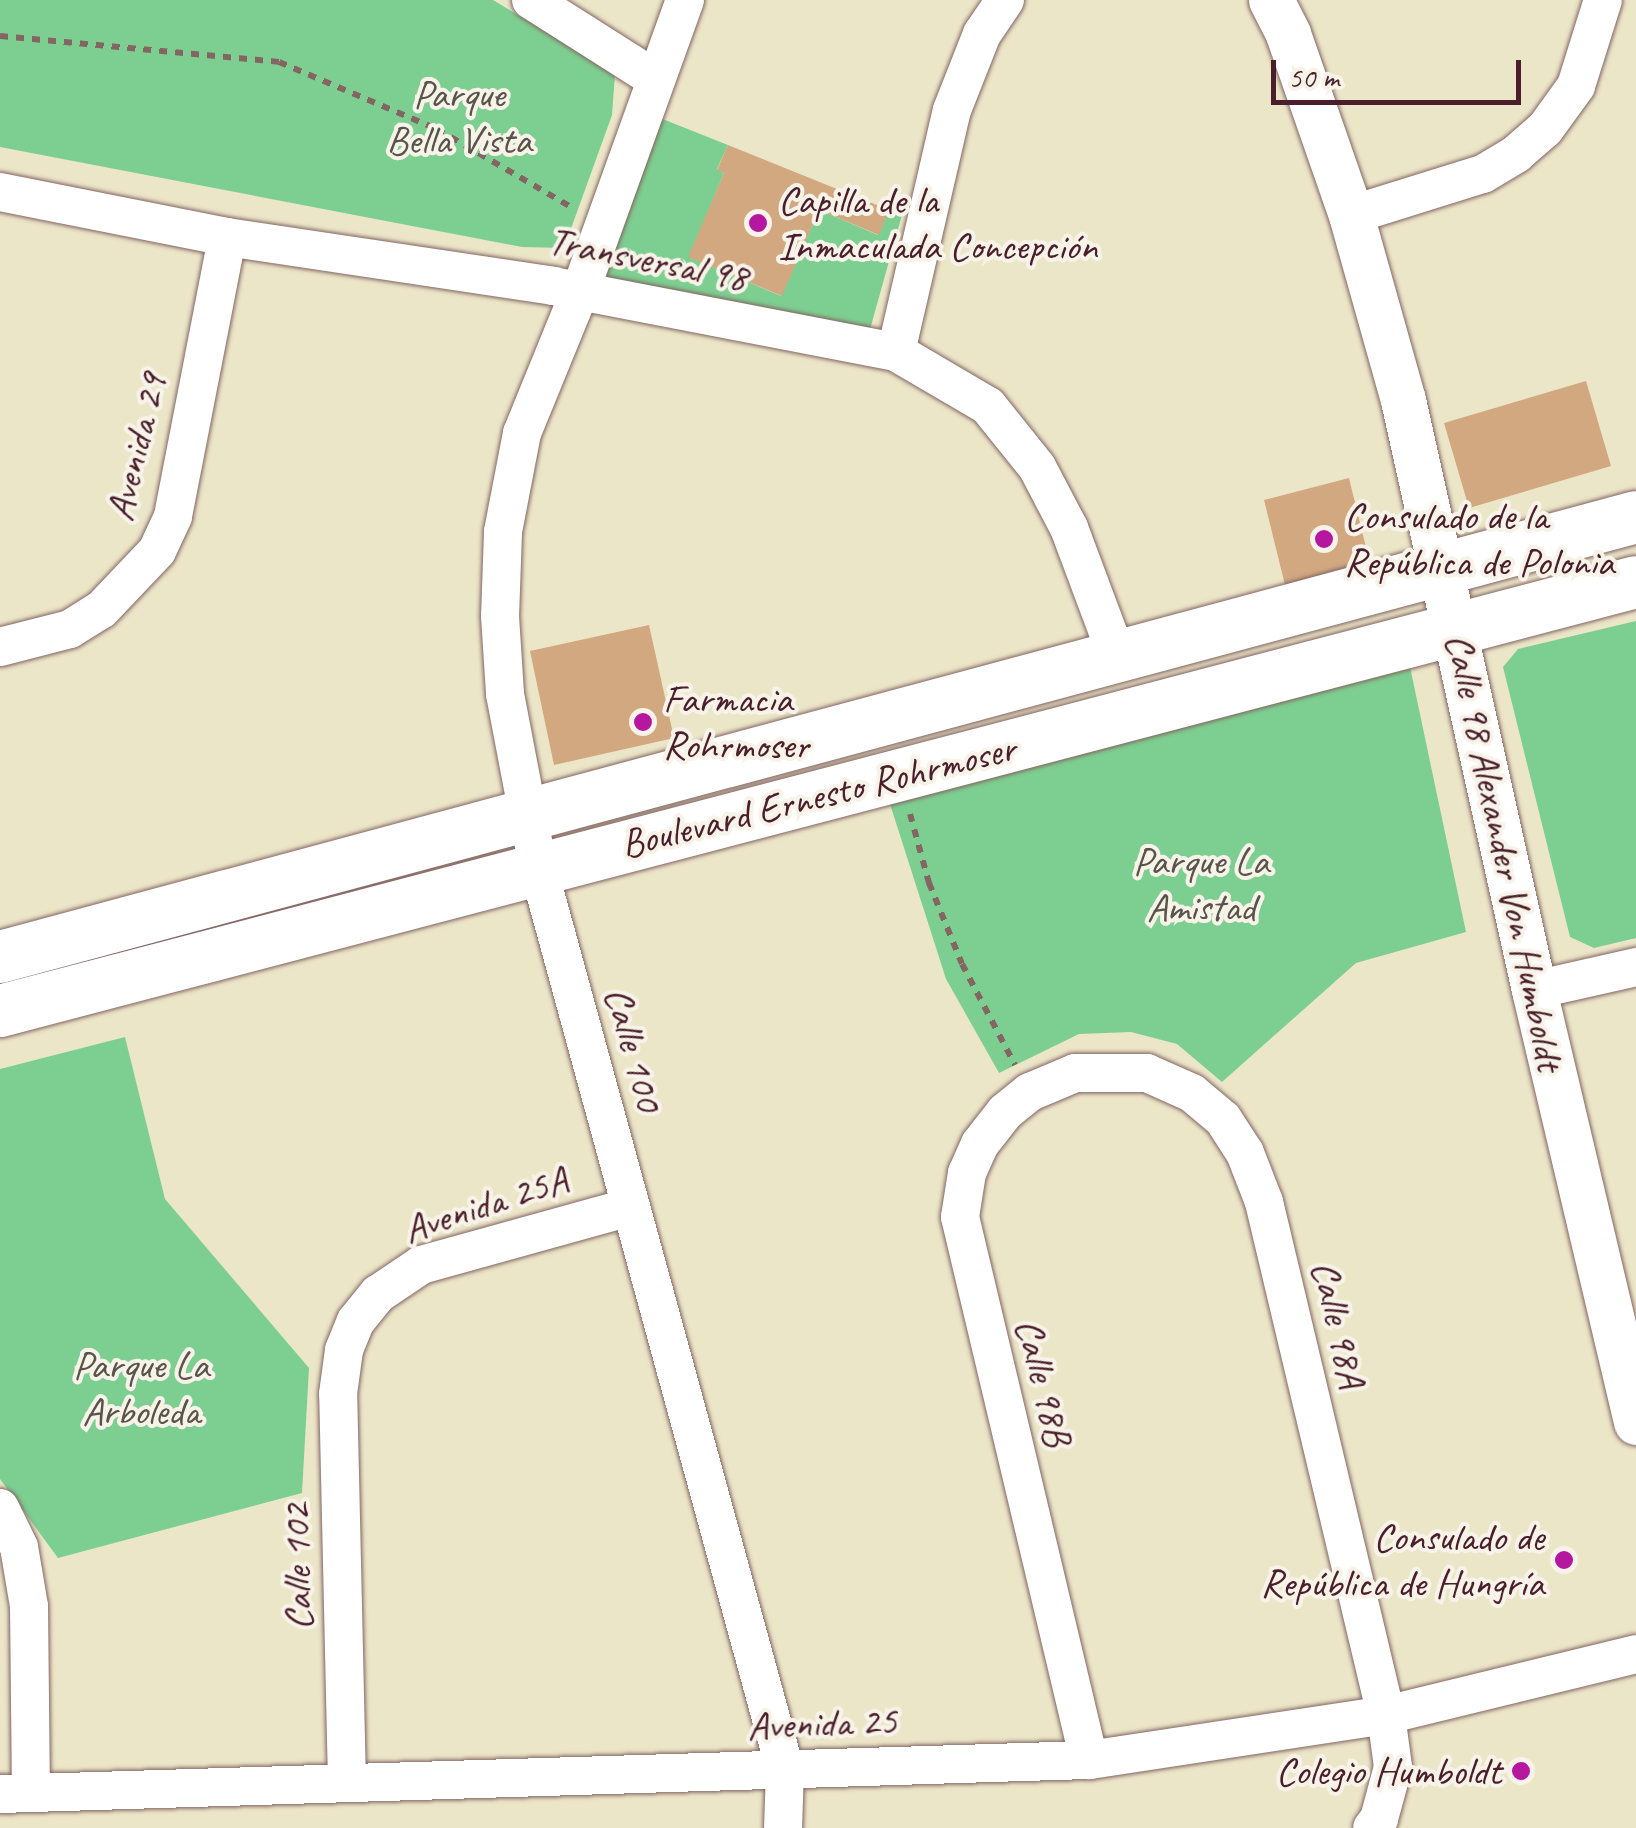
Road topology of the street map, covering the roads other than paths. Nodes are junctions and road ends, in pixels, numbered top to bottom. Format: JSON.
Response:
{"nodes":[{"id":1,"x":531,"y":0,"type":"edge"},
{"id":2,"x":685,"y":0,"type":"edge"},
{"id":3,"x":1005,"y":0,"type":"edge"},
{"id":4,"x":1271,"y":0,"type":"edge"},
{"id":5,"x":1604,"y":0,"type":"edge"},
{"id":6,"x":654,"y":78,"type":"junction"},
{"id":7,"x":0,"y":192,"type":"edge"},
{"id":8,"x":1351,"y":214,"type":"junction"},
{"id":9,"x":227,"y":237,"type":"junction"},
{"id":10,"x":580,"y":291,"type":"junction"},
{"id":11,"x":896,"y":352,"type":"junction"},
{"id":12,"x":1636,"y":518,"type":"edge"},
{"id":13,"x":1442,"y":568,"type":"junction"},
{"id":14,"x":1636,"y":582,"type":"edge"},
{"id":15,"x":1457,"y":632,"type":"junction"},
{"id":16,"x":0,"y":648,"type":"edge"},
{"id":17,"x":1116,"y":654,"type":"junction"},
{"id":18,"x":526,"y":813,"type":"junction"},
{"id":19,"x":538,"y":868,"type":"junction"},
{"id":20,"x":0,"y":956,"type":"edge"},
{"id":21,"x":1636,"y":967,"type":"edge"},
{"id":22,"x":1534,"y":990,"type":"junction"},
{"id":23,"x":0,"y":1011,"type":"edge"},
{"id":24,"x":1075,"y":1073,"type":"joint"},
{"id":25,"x":630,"y":1206,"type":"junction"},
{"id":26,"x":1624,"y":1314,"type":"edge"},
{"id":27,"x":344,"y":1350,"type":"joint"},
{"id":28,"x":1636,"y":1422,"type":"edge"},
{"id":29,"x":0,"y":1508,"type":"edge"},
{"id":30,"x":1636,"y":1654,"type":"edge"},
{"id":31,"x":1386,"y":1715,"type":"junction"},
{"id":32,"x":1089,"y":1760,"type":"junction"},
{"id":33,"x":785,"y":1769,"type":"junction"},
{"id":34,"x":347,"y":1782,"type":"junction"},
{"id":35,"x":15,"y":1793,"type":"edge"},
{"id":36,"x":783,"y":1828,"type":"edge"},
{"id":37,"x":1372,"y":1828,"type":"edge"}],
"edges":[{"from":1,"to":6,"type":"street"},
{"from":2,"to":6,"type":"street","name":"Calle 100"},
{"from":3,"to":11,"type":"street"},
{"from":4,"to":8,"type":"street","name":"Calle 98 Alexander Von Humboldt"},
{"from":5,"to":8,"type":"street"},
{"from":6,"to":10,"type":"street","name":"Calle 100"},
{"from":7,"to":9,"type":"street","name":"Transversal 98"},
{"from":8,"to":13,"type":"street","name":"Calle 98 Alexander Von Humboldt"},
{"from":9,"to":10,"type":"street","name":"Transversal 98"},
{"from":9,"to":16,"type":"street","name":"Avenida 29"},
{"from":10,"to":11,"type":"street","name":"Transversal 98"},
{"from":10,"to":18,"type":"street","name":"Calle 100"},
{"from":11,"to":17,"type":"street","name":"Transversal 98"},
{"from":12,"to":13,"type":"main road","name":"Boulevard Ernesto Rohrmoser"},
{"from":13,"to":15,"type":"street","name":"Calle 98 Alexander Von Humboldt"},
{"from":13,"to":17,"type":"main road","name":"Boulevard Ernesto Rohrmoser"},
{"from":14,"to":15,"type":"main road","name":"Boulevard Ernesto Rohrmoser"},
{"from":15,"to":19,"type":"main road","name":"Boulevard Ernesto Rohrmoser"},
{"from":15,"to":22,"type":"street","name":"Calle 98 Alexander Von Humboldt"},
{"from":17,"to":18,"type":"main road","name":"Boulevard Ernesto Rohrmoser"},
{"from":18,"to":19,"type":"street","name":"Calle 100"},
{"from":18,"to":20,"type":"main road","name":"Boulevard Ernesto Rohrmoser"},
{"from":19,"to":23,"type":"main road","name":"Boulevard Ernesto Rohrmoser"},
{"from":19,"to":25,"type":"street","name":"Calle 100"},
{"from":21,"to":22,"type":"street"},
{"from":22,"to":26,"type":"street","name":"Calle 98 Alexander Von Humboldt"},
{"from":24,"to":31,"type":"street","name":"Calle 98A"},
{"from":24,"to":32,"type":"street","name":"Calle 98B"},
{"from":25,"to":27,"type":"street","name":"Avenida 25A"},
{"from":25,"to":33,"type":"street","name":"Calle 100"},
{"from":26,"to":28,"type":"street","name":"Calle 98 Alexander Von Humboldt"},
{"from":27,"to":34,"type":"street","name":"Calle 102"},
{"from":29,"to":35,"type":"street"},
{"from":30,"to":31,"type":"street","name":"Avenida 25"},
{"from":31,"to":32,"type":"street","name":"Avenida 25"},
{"from":31,"to":37,"type":"street","name":"Calle 98A"},
{"from":32,"to":33,"type":"street","name":"Avenida 25"},
{"from":33,"to":34,"type":"street","name":"Avenida 25"},
{"from":33,"to":36,"type":"street","name":"Calle 100"},
{"from":34,"to":35,"type":"street","name":"Avenida 25"}]}
